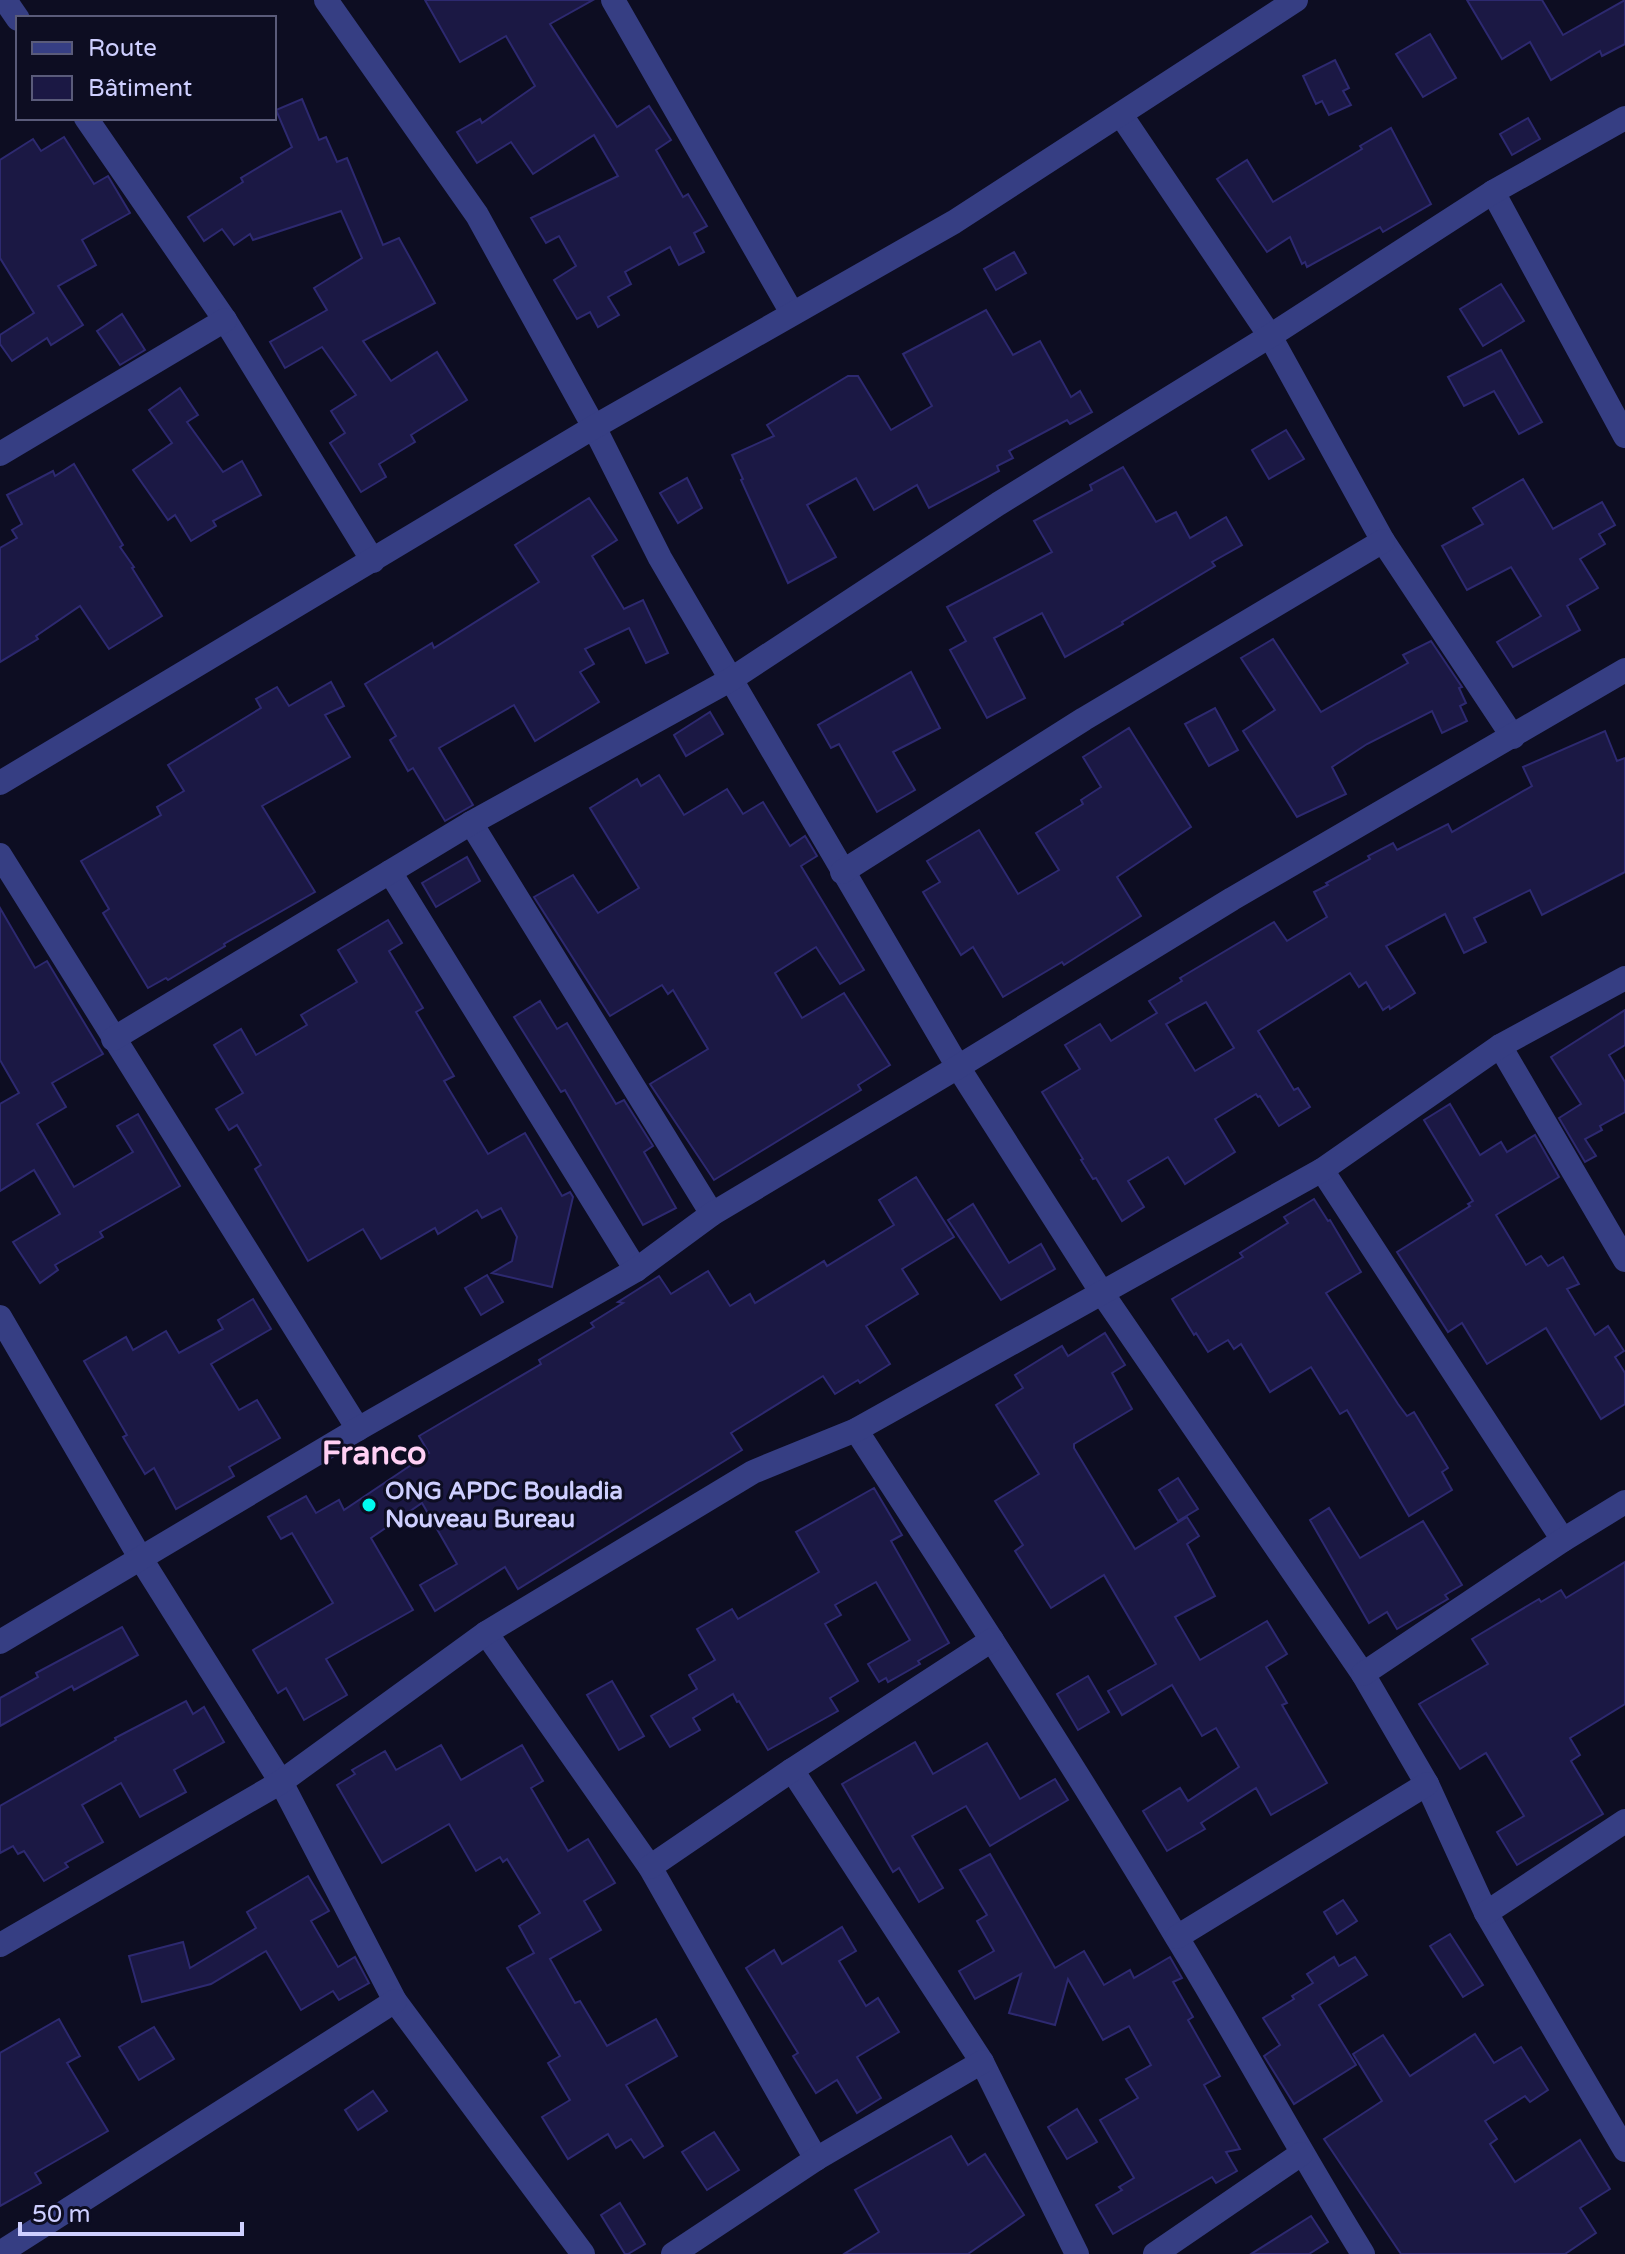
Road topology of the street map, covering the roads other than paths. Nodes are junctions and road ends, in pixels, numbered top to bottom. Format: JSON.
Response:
{"nodes":[{"id":1,"x":326,"y":0,"type":"edge"},
{"id":2,"x":613,"y":0,"type":"edge"},
{"id":3,"x":1296,"y":0,"type":"edge"},
{"id":4,"x":1121,"y":115,"type":"junction"},
{"id":5,"x":1625,"y":118,"type":"edge"},
{"id":6,"x":87,"y":120,"type":"edge"},
{"id":7,"x":1493,"y":192,"type":"junction"},
{"id":8,"x":792,"y":313,"type":"junction"},
{"id":9,"x":225,"y":320,"type":"junction"},
{"id":10,"x":1270,"y":336,"type":"junction"},
{"id":11,"x":594,"y":427,"type":"junction"},
{"id":12,"x":1625,"y":436,"type":"edge"},
{"id":13,"x":3,"y":445,"type":"edge"},
{"id":14,"x":1383,"y":541,"type":"junction"},
{"id":15,"x":373,"y":561,"type":"junction"},
{"id":16,"x":1625,"y":670,"type":"edge"},
{"id":17,"x":730,"y":680,"type":"junction"},
{"id":18,"x":1513,"y":737,"type":"junction"},
{"id":19,"x":0,"y":783,"type":"edge"},
{"id":20,"x":471,"y":823,"type":"junction"},
{"id":21,"x":0,"y":855,"type":"edge"},
{"id":22,"x":390,"y":872,"type":"junction"},
{"id":23,"x":842,"y":872,"type":"junction"},
{"id":24,"x":1625,"y":978,"type":"edge"},
{"id":25,"x":113,"y":1039,"type":"junction"},
{"id":26,"x":1500,"y":1046,"type":"junction"},
{"id":27,"x":958,"y":1067,"type":"junction"},
{"id":28,"x":1322,"y":1170,"type":"junction"},
{"id":29,"x":712,"y":1214,"type":"junction"},
{"id":30,"x":1625,"y":1260,"type":"edge"},
{"id":31,"x":636,"y":1270,"type":"junction"},
{"id":32,"x":1102,"y":1293,"type":"junction"},
{"id":33,"x":0,"y":1317,"type":"edge"},
{"id":34,"x":358,"y":1429,"type":"junction"},
{"id":35,"x":856,"y":1430,"type":"junction"},
{"id":36,"x":1625,"y":1502,"type":"edge"},
{"id":37,"x":1563,"y":1540,"type":"junction"},
{"id":38,"x":141,"y":1559,"type":"junction"},
{"id":39,"x":486,"y":1633,"type":"junction"},
{"id":40,"x":992,"y":1640,"type":"junction"},
{"id":41,"x":0,"y":1642,"type":"edge"},
{"id":42,"x":1363,"y":1674,"type":"junction"},
{"id":43,"x":792,"y":1770,"type":"junction"},
{"id":44,"x":281,"y":1782,"type":"junction"},
{"id":45,"x":1427,"y":1784,"type":"junction"},
{"id":46,"x":1625,"y":1821,"type":"edge"},
{"id":47,"x":650,"y":1867,"type":"junction"},
{"id":48,"x":1486,"y":1913,"type":"junction"},
{"id":49,"x":1177,"y":1937,"type":"junction"},
{"id":50,"x":0,"y":1945,"type":"edge"},
{"id":51,"x":395,"y":2001,"type":"junction"},
{"id":52,"x":982,"y":2062,"type":"junction"},
{"id":53,"x":1625,"y":2150,"type":"edge"},
{"id":54,"x":1301,"y":2154,"type":"junction"},
{"id":55,"x":816,"y":2159,"type":"junction"},
{"id":56,"x":0,"y":2253,"type":"edge"},
{"id":57,"x":583,"y":2254,"type":"edge"},
{"id":58,"x":673,"y":2254,"type":"edge"},
{"id":59,"x":1077,"y":2254,"type":"edge"},
{"id":60,"x":1155,"y":2254,"type":"edge"},
{"id":61,"x":1363,"y":2254,"type":"edge"}],
"edges":[{"from":1,"to":11,"type":"street"},
{"from":2,"to":8,"type":"street"},
{"from":3,"to":4,"type":"street"},
{"from":4,"to":8,"type":"street"},
{"from":4,"to":10,"type":"street"},
{"from":5,"to":7,"type":"street"},
{"from":6,"to":9,"type":"street"},
{"from":7,"to":10,"type":"street"},
{"from":7,"to":12,"type":"street"},
{"from":8,"to":11,"type":"street"},
{"from":9,"to":13,"type":"street"},
{"from":9,"to":15,"type":"street"},
{"from":10,"to":14,"type":"street"},
{"from":10,"to":17,"type":"street"},
{"from":11,"to":15,"type":"street"},
{"from":11,"to":17,"type":"street"},
{"from":14,"to":18,"type":"street"},
{"from":14,"to":23,"type":"street"},
{"from":15,"to":19,"type":"street"},
{"from":16,"to":18,"type":"street"},
{"from":17,"to":20,"type":"street"},
{"from":17,"to":23,"type":"street"},
{"from":18,"to":27,"type":"street"},
{"from":20,"to":22,"type":"street"},
{"from":20,"to":29,"type":"street"},
{"from":21,"to":25,"type":"street"},
{"from":22,"to":25,"type":"street"},
{"from":22,"to":31,"type":"street"},
{"from":23,"to":27,"type":"street"},
{"from":24,"to":26,"type":"street"},
{"from":25,"to":34,"type":"street"},
{"from":26,"to":28,"type":"street"},
{"from":26,"to":30,"type":"street"},
{"from":27,"to":29,"type":"street"},
{"from":27,"to":32,"type":"street"},
{"from":28,"to":32,"type":"street"},
{"from":28,"to":37,"type":"street"},
{"from":29,"to":31,"type":"street"},
{"from":31,"to":34,"type":"street"},
{"from":32,"to":35,"type":"street"},
{"from":32,"to":42,"type":"street"},
{"from":33,"to":38,"type":"street"},
{"from":34,"to":38,"type":"street"},
{"from":35,"to":39,"type":"street"},
{"from":35,"to":40,"type":"street"},
{"from":36,"to":37,"type":"street"},
{"from":37,"to":42,"type":"street"},
{"from":38,"to":41,"type":"street"},
{"from":38,"to":44,"type":"street"},
{"from":39,"to":44,"type":"street"},
{"from":39,"to":47,"type":"street"},
{"from":40,"to":43,"type":"street"},
{"from":40,"to":49,"type":"street"},
{"from":42,"to":45,"type":"street"},
{"from":43,"to":47,"type":"street"},
{"from":43,"to":52,"type":"street"},
{"from":44,"to":50,"type":"street"},
{"from":44,"to":51,"type":"street"},
{"from":45,"to":48,"type":"street"},
{"from":45,"to":49,"type":"street"},
{"from":46,"to":48,"type":"street"},
{"from":47,"to":55,"type":"street"},
{"from":48,"to":53,"type":"street"},
{"from":49,"to":54,"type":"street"},
{"from":51,"to":56,"type":"street"},
{"from":51,"to":57,"type":"street"},
{"from":52,"to":55,"type":"street"},
{"from":52,"to":59,"type":"street"},
{"from":54,"to":60,"type":"street"},
{"from":54,"to":61,"type":"street"},
{"from":55,"to":58,"type":"street"}]}
